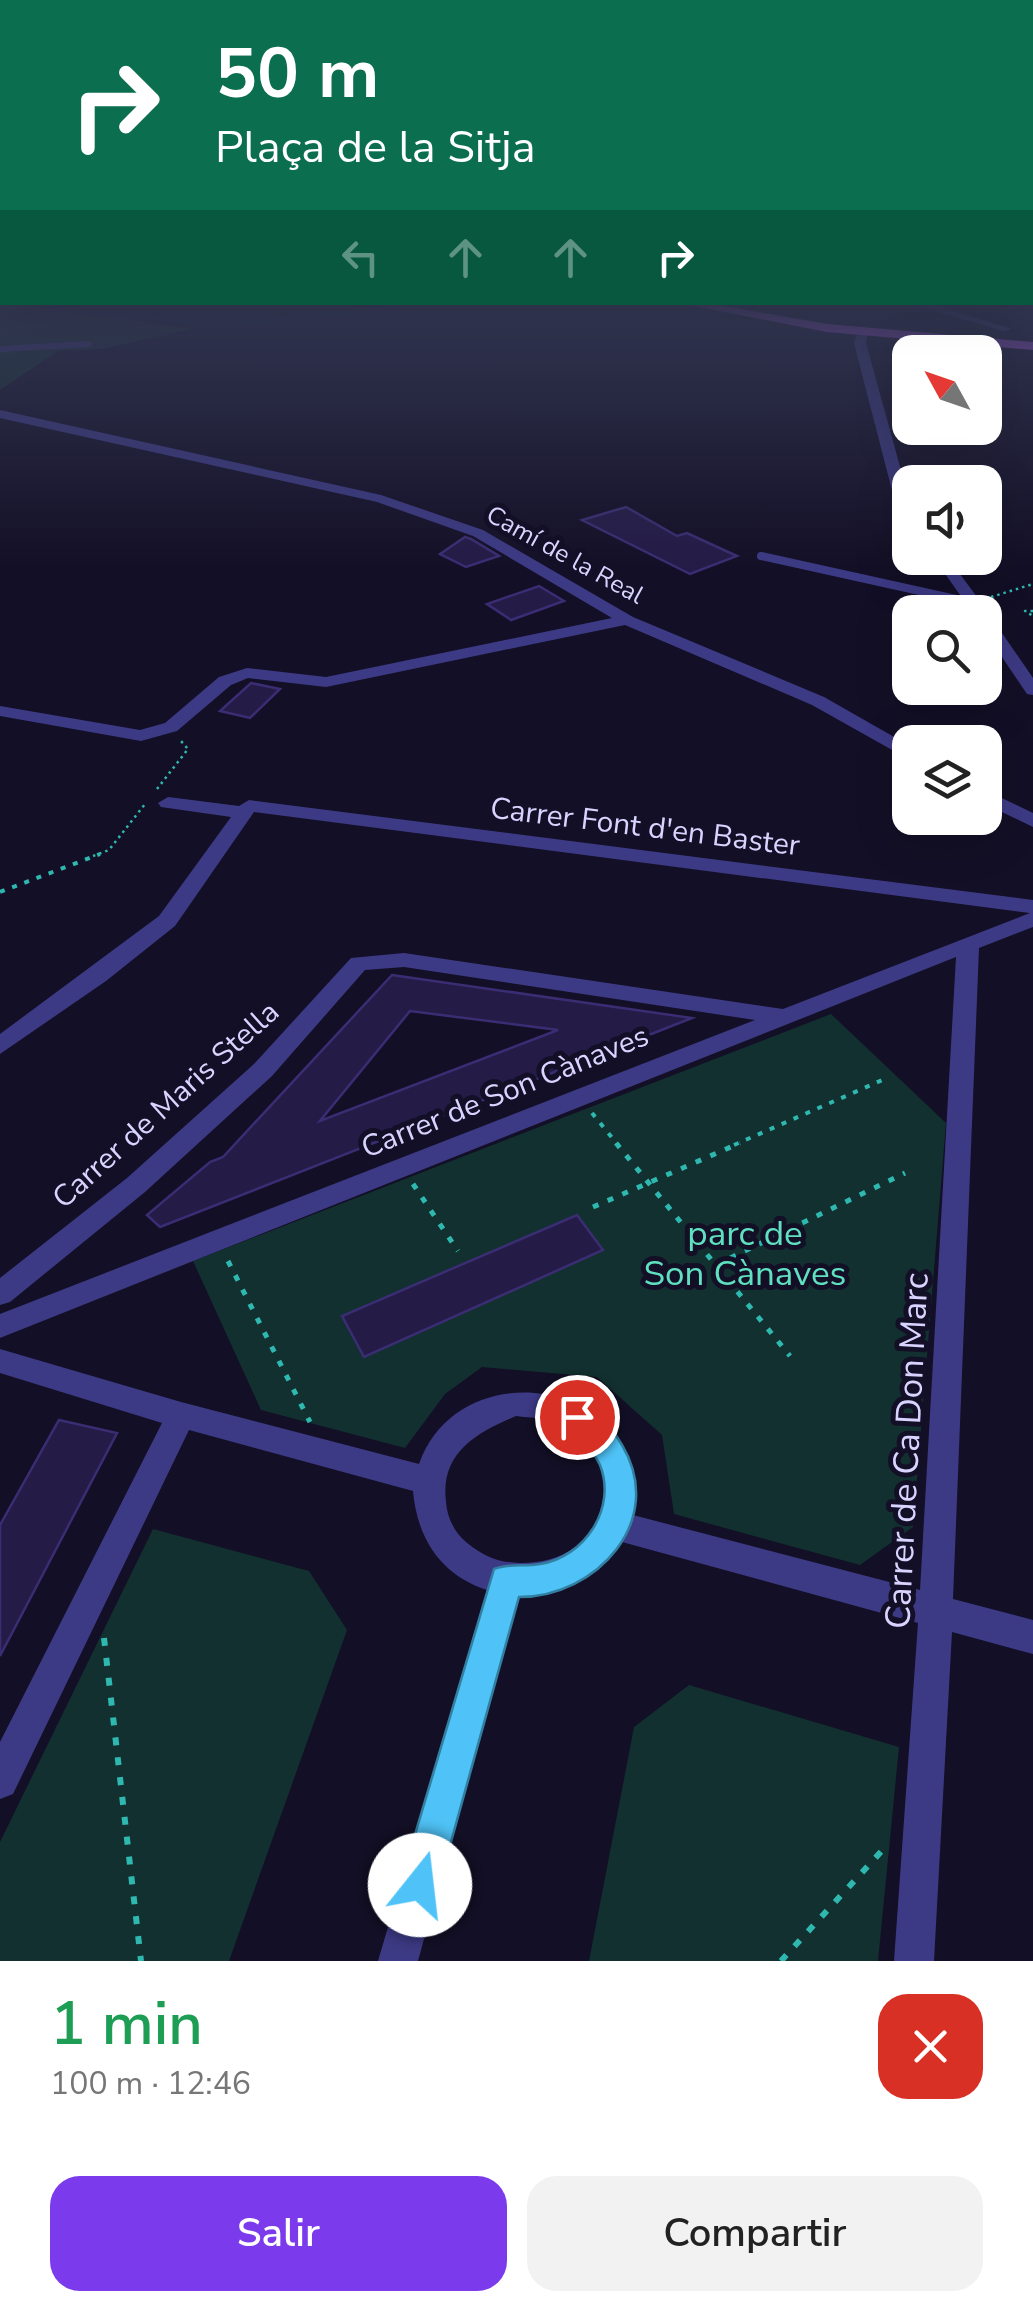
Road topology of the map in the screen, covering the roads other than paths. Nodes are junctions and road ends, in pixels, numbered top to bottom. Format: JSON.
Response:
{"nodes":[{"id":1,"x":871,"y":386,"type":"edge"},
{"id":2,"x":0,"y":414,"type":"edge"},
{"id":3,"x":892,"y":465,"type":"edge"},
{"id":4,"x":760,"y":556,"type":"dead end"},
{"id":5,"x":934,"y":595,"type":"edge"},
{"id":6,"x":627,"y":620,"type":"junction"},
{"id":7,"x":1002,"y":645,"type":"edge"},
{"id":8,"x":1033,"y":690,"type":"edge"},
{"id":9,"x":0,"y":711,"type":"edge"},
{"id":10,"x":892,"y":744,"type":"edge"},
{"id":11,"x":168,"y":803,"type":"dead end"},
{"id":12,"x":1002,"y":805,"type":"edge"},
{"id":13,"x":247,"y":809,"type":"junction"},
{"id":14,"x":1033,"y":821,"type":"edge"},
{"id":15,"x":1033,"y":906,"type":"edge"},
{"id":16,"x":1033,"y":920,"type":"edge"},
{"id":17,"x":968,"y":945,"type":"junction"},
{"id":18,"x":785,"y":1017,"type":"junction"},
{"id":19,"x":0,"y":1046,"type":"edge"},
{"id":20,"x":0,"y":1294,"type":"edge"},
{"id":21,"x":0,"y":1326,"type":"edge"},
{"id":22,"x":0,"y":1360,"type":"edge"},
{"id":23,"x":181,"y":1415,"type":"junction"},
{"id":24,"x":428,"y":1480,"type":"junction"},
{"id":25,"x":614,"y":1525,"type":"junction"},
{"id":26,"x":506,"y":1580,"type":"junction"},
{"id":27,"x":936,"y":1610,"type":"junction"},
{"id":28,"x":1033,"y":1636,"type":"edge"},
{"id":29,"x":0,"y":1781,"type":"edge"},
{"id":30,"x":398,"y":1961,"type":"edge"},
{"id":31,"x":914,"y":1961,"type":"edge"}],
"edges":[{"from":1,"to":3,"type":"street"},
{"from":2,"to":6,"type":"street","name":"Camí de la Real"},
{"from":4,"to":5,"type":"lane"},
{"from":6,"to":9,"type":"street"},
{"from":6,"to":10,"type":"street","name":"Camí de la Real"},
{"from":7,"to":8,"type":"street"},
{"from":11,"to":13,"type":"street","name":"Carrer Font d'en Baster"},
{"from":12,"to":14,"type":"street"},
{"from":13,"to":15,"type":"street","name":"Carrer Font d'en Baster"},
{"from":13,"to":19,"type":"street"},
{"from":16,"to":17,"type":"street","name":"Carrer de Son Cànaves"},
{"from":17,"to":18,"type":"street","name":"Carrer de Son Cànaves"},
{"from":17,"to":27,"type":"street","name":"Carrer de Ca Don Marc"},
{"from":18,"to":20,"type":"street","name":"Carrer de Maris Stella"},
{"from":18,"to":21,"type":"street","name":"Carrer de Son Cànaves"},
{"from":22,"to":23,"type":"street"},
{"from":23,"to":24,"type":"street"},
{"from":23,"to":29,"type":"street"},
{"from":24,"to":25,"type":"street"},
{"from":24,"to":26,"type":"street"},
{"from":25,"to":26,"type":"street"},
{"from":25,"to":27,"type":"street"},
{"from":26,"to":30,"type":"street"},
{"from":27,"to":28,"type":"street"},
{"from":27,"to":31,"type":"street","name":"Carrer de Ca Don Marc"}]}
